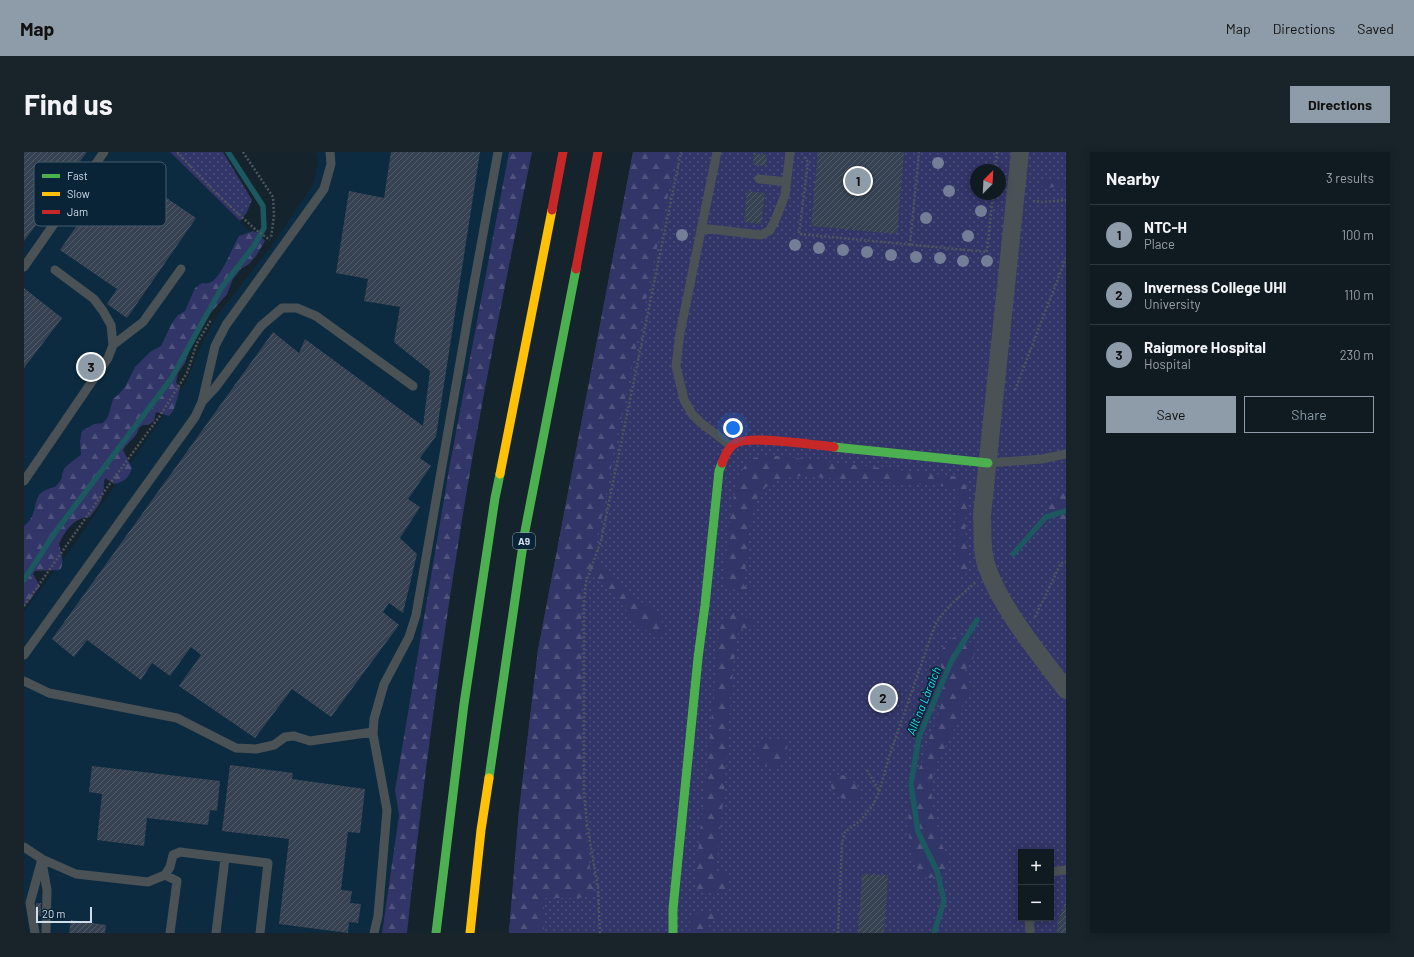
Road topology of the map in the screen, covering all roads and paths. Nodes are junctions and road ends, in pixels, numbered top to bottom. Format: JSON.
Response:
{"nodes":[{"id":1,"x":104,"y":152,"type":"edge"},
{"id":2,"x":177,"y":152,"type":"edge"},
{"id":3,"x":244,"y":152,"type":"edge"},
{"id":4,"x":330,"y":152,"type":"edge"},
{"id":5,"x":498,"y":152,"type":"edge"},
{"id":6,"x":563,"y":152,"type":"edge"},
{"id":7,"x":598,"y":152,"type":"edge"},
{"id":8,"x":681,"y":152,"type":"edge"},
{"id":9,"x":717,"y":152,"type":"edge"},
{"id":10,"x":790,"y":152,"type":"edge"},
{"id":11,"x":919,"y":152,"type":"edge"},
{"id":12,"x":997,"y":152,"type":"edge"},
{"id":13,"x":1020,"y":152,"type":"edge"},
{"id":14,"x":801,"y":153,"type":"dead end"},
{"id":15,"x":97,"y":162,"type":"edge"},
{"id":16,"x":996,"y":164,"type":"edge"},
{"id":17,"x":759,"y":180,"type":"dead end"},
{"id":18,"x":787,"y":182,"type":"junction"},
{"id":19,"x":991,"y":200,"type":"edge"},
{"id":20,"x":1015,"y":200,"type":"junction"},
{"id":21,"x":1066,"y":200,"type":"edge"},
{"id":22,"x":53,"y":226,"type":"edge"},
{"id":23,"x":701,"y":228,"type":"junction"},
{"id":24,"x":270,"y":240,"type":"junction"},
{"id":25,"x":267,"y":244,"type":"dead end"},
{"id":26,"x":910,"y":245,"type":"junction"},
{"id":27,"x":1066,"y":258,"type":"edge"},
{"id":28,"x":24,"y":267,"type":"edge"},
{"id":29,"x":181,"y":269,"type":"dead end"},
{"id":30,"x":55,"y":270,"type":"dead end"},
{"id":31,"x":213,"y":317,"type":"dead end"},
{"id":32,"x":113,"y":345,"type":"junction"},
{"id":33,"x":413,"y":386,"type":"dead end"},
{"id":34,"x":1014,"y":392,"type":"dead end"},
{"id":35,"x":202,"y":402,"type":"junction"},
{"id":36,"x":731,"y":446,"type":"junction"},
{"id":37,"x":1066,"y":454,"type":"edge"},
{"id":38,"x":988,"y":463,"type":"junction"},
{"id":39,"x":24,"y":481,"type":"edge"},
{"id":40,"x":1066,"y":562,"type":"edge"},
{"id":41,"x":988,"y":570,"type":"junction"},
{"id":42,"x":24,"y":606,"type":"edge"},
{"id":43,"x":1026,"y":636,"type":"junction"},
{"id":44,"x":24,"y":655,"type":"edge"},
{"id":45,"x":24,"y":681,"type":"edge"},
{"id":46,"x":1066,"y":690,"type":"edge"},
{"id":47,"x":373,"y":732,"type":"junction"},
{"id":48,"x":867,"y":770,"type":"dead end"},
{"id":49,"x":879,"y":792,"type":"junction"},
{"id":50,"x":24,"y":847,"type":"edge"},
{"id":51,"x":225,"y":858,"type":"junction"},
{"id":52,"x":42,"y":859,"type":"junction"},
{"id":53,"x":1066,"y":870,"type":"edge"},
{"id":54,"x":1054,"y":872,"type":"edge"},
{"id":55,"x":165,"y":875,"type":"junction"},
{"id":56,"x":1029,"y":921,"type":"edge"},
{"id":57,"x":35,"y":933,"type":"edge"},
{"id":58,"x":46,"y":933,"type":"edge"},
{"id":59,"x":170,"y":933,"type":"edge"},
{"id":60,"x":216,"y":933,"type":"edge"},
{"id":61,"x":260,"y":933,"type":"edge"},
{"id":62,"x":374,"y":933,"type":"edge"},
{"id":63,"x":436,"y":933,"type":"edge"},
{"id":64,"x":470,"y":933,"type":"edge"},
{"id":65,"x":600,"y":933,"type":"edge"},
{"id":66,"x":673,"y":933,"type":"edge"},
{"id":67,"x":838,"y":933,"type":"edge"},
{"id":68,"x":1030,"y":933,"type":"edge"}],
"edges":[{"from":1,"to":15,"type":"lane"},
{"from":2,"to":24,"type":"path"},
{"from":3,"to":24,"type":"path"},
{"from":4,"to":35,"type":"lane"},
{"from":5,"to":47,"type":"lane"},
{"from":6,"to":63,"type":"main road"},
{"from":7,"to":64,"type":"main road","number":"A9"},
{"from":8,"to":65,"type":"path"},
{"from":9,"to":23,"type":"lane"},
{"from":10,"to":18,"type":"lane"},
{"from":11,"to":26,"type":"path"},
{"from":12,"to":16,"type":"path"},
{"from":13,"to":20,"type":"street"},
{"from":14,"to":26,"type":"path"},
{"from":17,"to":18,"type":"lane"},
{"from":18,"to":23,"type":"lane"},
{"from":19,"to":26,"type":"path"},
{"from":20,"to":21,"type":"path"},
{"from":20,"to":38,"type":"street"},
{"from":22,"to":28,"type":"lane"},
{"from":23,"to":36,"type":"lane"},
{"from":24,"to":25,"type":"path"},
{"from":27,"to":34,"type":"path"},
{"from":29,"to":32,"type":"lane"},
{"from":30,"to":32,"type":"lane"},
{"from":31,"to":42,"type":"path"},
{"from":32,"to":39,"type":"lane"},
{"from":33,"to":35,"type":"lane"},
{"from":35,"to":44,"type":"lane"},
{"from":36,"to":38,"type":"main road"},
{"from":36,"to":66,"type":"main road"},
{"from":37,"to":38,"type":"lane"},
{"from":38,"to":41,"type":"street"},
{"from":40,"to":43,"type":"path"},
{"from":41,"to":43,"type":"street"},
{"from":41,"to":49,"type":"path"},
{"from":43,"to":46,"type":"street"},
{"from":45,"to":47,"type":"lane"},
{"from":47,"to":62,"type":"lane"},
{"from":48,"to":49,"type":"path"},
{"from":49,"to":67,"type":"path"},
{"from":50,"to":52,"type":"lane"},
{"from":51,"to":55,"type":"lane"},
{"from":51,"to":60,"type":"lane"},
{"from":51,"to":61,"type":"lane"},
{"from":52,"to":55,"type":"lane"},
{"from":52,"to":57,"type":"lane"},
{"from":52,"to":58,"type":"lane"},
{"from":53,"to":54,"type":"lane"},
{"from":55,"to":59,"type":"lane"},
{"from":56,"to":68,"type":"lane"}]}
